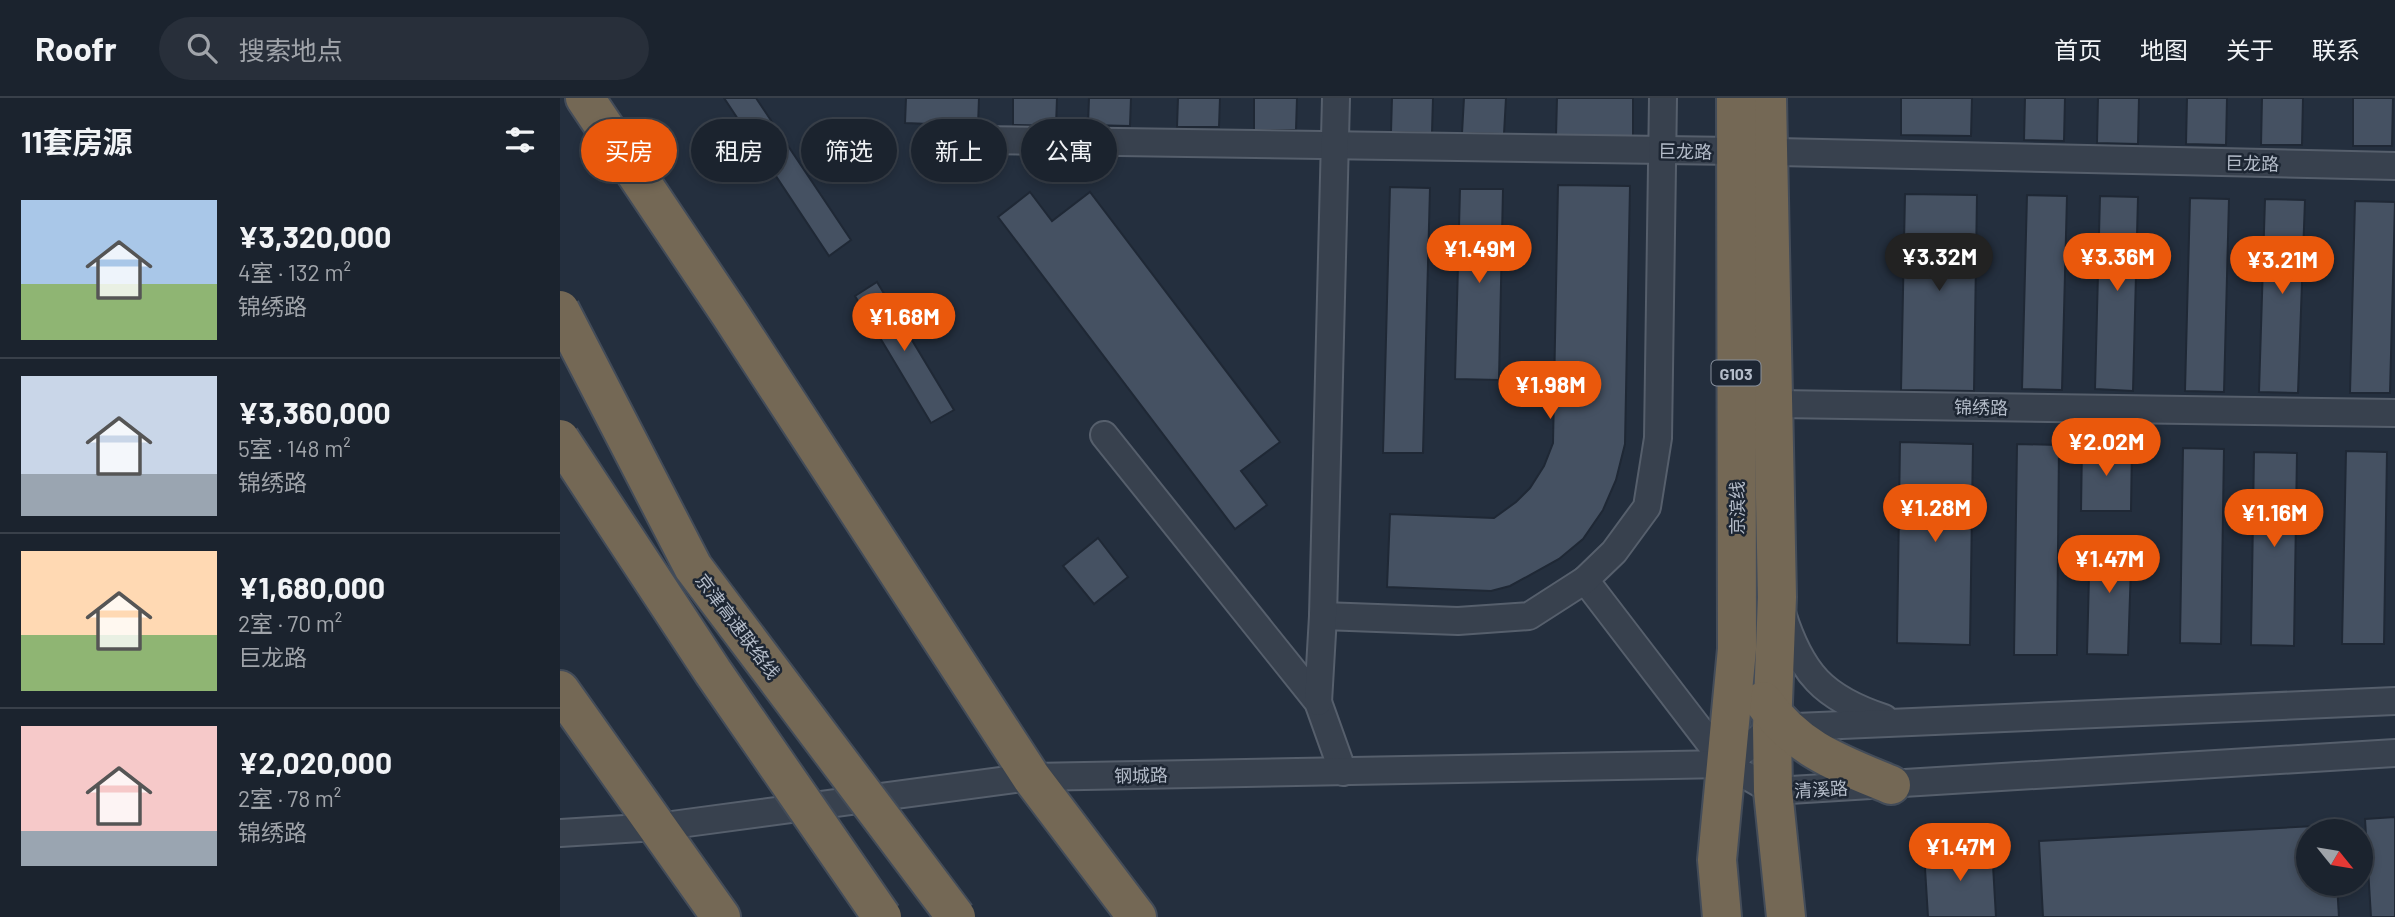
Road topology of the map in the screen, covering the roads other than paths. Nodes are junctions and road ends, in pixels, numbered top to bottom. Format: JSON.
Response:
{"nodes":[{"id":1,"x":584,"y":98,"type":"edge"},
{"id":2,"x":1336,"y":98,"type":"edge"},
{"id":3,"x":1662,"y":98,"type":"edge"},
{"id":4,"x":1736,"y":98,"type":"edge"},
{"id":5,"x":1768,"y":98,"type":"edge"},
{"id":6,"x":1007,"y":141,"type":"edge"},
{"id":7,"x":1335,"y":146,"type":"junction"},
{"id":8,"x":1662,"y":150,"type":"junction"},
{"id":9,"x":1751,"y":152,"type":"junction"},
{"id":10,"x":2395,"y":166,"type":"edge"},
{"id":11,"x":560,"y":310,"type":"edge"},
{"id":12,"x":1774,"y":404,"type":"junction"},
{"id":13,"x":1736,"y":408,"type":"junction"},
{"id":14,"x":2395,"y":413,"type":"edge"},
{"id":15,"x":1104,"y":435,"type":"dead end"},
{"id":16,"x":560,"y":439,"type":"edge"},
{"id":17,"x":1585,"y":580,"type":"junction"},
{"id":18,"x":1777,"y":597,"type":"junction"},
{"id":19,"x":1323,"y":616,"type":"junction"},
{"id":20,"x":1737,"y":649,"type":"junction"},
{"id":21,"x":560,"y":690,"type":"edge"},
{"id":22,"x":2395,"y":701,"type":"edge"},
{"id":23,"x":1318,"y":702,"type":"junction"},
{"id":24,"x":1899,"y":723,"type":"junction"},
{"id":25,"x":1776,"y":724,"type":"junction"},
{"id":26,"x":2395,"y":753,"type":"edge"},
{"id":27,"x":1726,"y":764,"type":"junction"},
{"id":28,"x":1343,"y":772,"type":"junction"},
{"id":29,"x":1031,"y":778,"type":"junction"},
{"id":30,"x":1891,"y":785,"type":"junction"},
{"id":31,"x":1773,"y":791,"type":"junction"},
{"id":32,"x":657,"y":827,"type":"junction"},
{"id":33,"x":560,"y":833,"type":"edge"},
{"id":34,"x":722,"y":917,"type":"edge"},
{"id":35,"x":881,"y":917,"type":"edge"},
{"id":36,"x":956,"y":917,"type":"edge"},
{"id":37,"x":1137,"y":917,"type":"edge"},
{"id":38,"x":1722,"y":917,"type":"edge"},
{"id":39,"x":1786,"y":917,"type":"edge"}],
"edges":[{"from":1,"to":29,"type":"highway"},
{"from":2,"to":7,"type":"street"},
{"from":3,"to":8,"type":"street"},
{"from":4,"to":9,"type":"highway","name":"京滨线","number":"G103"},
{"from":5,"to":9,"type":"highway","name":"京滨线","number":"G103"},
{"from":6,"to":7,"type":"street","name":"巨龙路"},
{"from":7,"to":8,"type":"street","name":"巨龙路"},
{"from":7,"to":19,"type":"street"},
{"from":8,"to":9,"type":"street","name":"巨龙路"},
{"from":8,"to":17,"type":"street"},
{"from":9,"to":10,"type":"street","name":"巨龙路"},
{"from":9,"to":12,"type":"highway","name":"京滨线","number":"G103"},
{"from":9,"to":13,"type":"highway","name":"京滨线","number":"G103"},
{"from":11,"to":36,"type":"highway","name":"京津高速联络线","bridge":true},
{"from":12,"to":13,"type":"street","name":"锦绣路"},
{"from":12,"to":14,"type":"street","name":"锦绣路"},
{"from":12,"to":18,"type":"highway","name":"京滨线","number":"G103"},
{"from":13,"to":20,"type":"highway","name":"京滨线","number":"G103"},
{"from":15,"to":23,"type":"street"},
{"from":16,"to":35,"type":"highway","bridge":true},
{"from":17,"to":19,"type":"street"},
{"from":17,"to":27,"type":"street"},
{"from":18,"to":24,"type":"street"},
{"from":18,"to":25,"type":"highway","name":"京滨线","number":"G103"},
{"from":19,"to":23,"type":"street"},
{"from":20,"to":25,"type":"highway"},
{"from":20,"to":27,"type":"highway","name":"京滨线","number":"G103"},
{"from":21,"to":32,"type":"highway"},
{"from":22,"to":24,"type":"street"},
{"from":23,"to":28,"type":"street"},
{"from":24,"to":25,"type":"street"},
{"from":25,"to":27,"type":"street"},
{"from":25,"to":30,"type":"highway"},
{"from":25,"to":31,"type":"highway","name":"京滨线","number":"G103"},
{"from":26,"to":30,"type":"street","name":"清溪路"},
{"from":27,"to":28,"type":"street","name":"钢城路"},
{"from":27,"to":31,"type":"street","name":"清溪路"},
{"from":27,"to":38,"type":"highway","name":"京滨线","number":"G103"},
{"from":28,"to":29,"type":"street","name":"钢城路"},
{"from":29,"to":32,"type":"street","name":"钢城路"},
{"from":29,"to":37,"type":"highway"},
{"from":30,"to":31,"type":"street","name":"清溪路"},
{"from":31,"to":39,"type":"highway","name":"京滨线","number":"G103"},
{"from":32,"to":33,"type":"street","name":"钢城路"},
{"from":32,"to":34,"type":"highway"}]}
